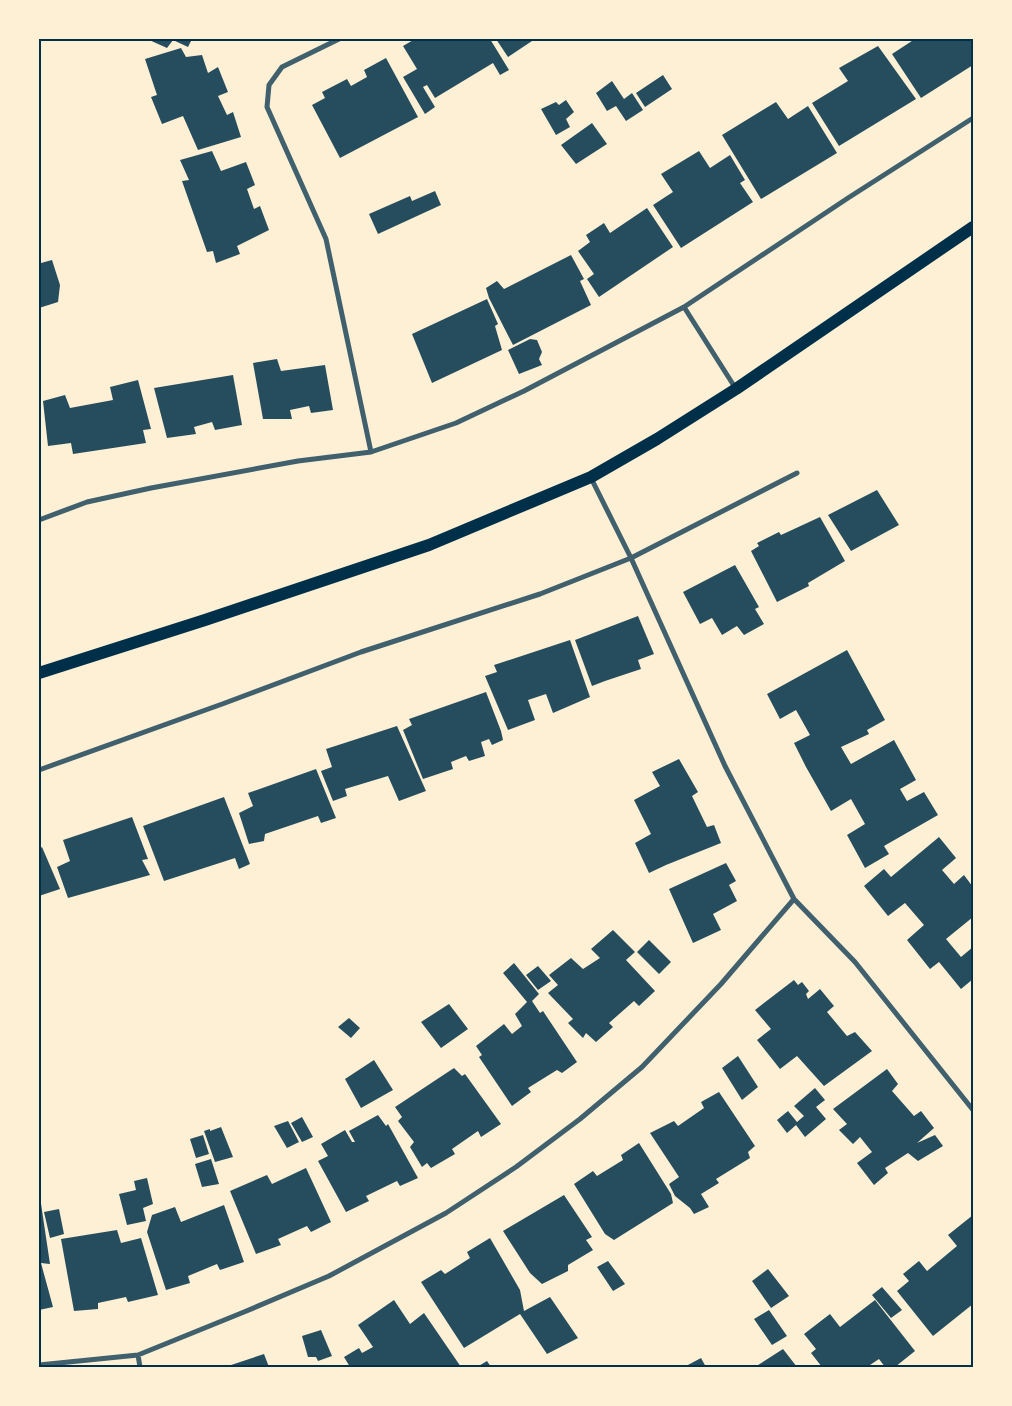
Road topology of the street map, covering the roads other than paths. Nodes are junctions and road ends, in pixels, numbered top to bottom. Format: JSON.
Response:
{"nodes":[{"id":1,"x":338,"y":39,"type":"edge"},
{"id":2,"x":973,"y":118,"type":"edge"},
{"id":3,"x":973,"y":227,"type":"edge"},
{"id":4,"x":684,"y":307,"type":"junction"},
{"id":5,"x":736,"y":389,"type":"junction"},
{"id":6,"x":371,"y":452,"type":"junction"},
{"id":7,"x":797,"y":473,"type":"dead end"},
{"id":8,"x":591,"y":478,"type":"junction"},
{"id":9,"x":39,"y":519,"type":"edge"},
{"id":10,"x":630,"y":558,"type":"junction"},
{"id":11,"x":39,"y":673,"type":"edge"},
{"id":12,"x":39,"y":770,"type":"edge"},
{"id":13,"x":794,"y":899,"type":"junction"},
{"id":14,"x":973,"y":1110,"type":"edge"},
{"id":15,"x":138,"y":1355,"type":"junction"},
{"id":16,"x":39,"y":1365,"type":"edge"},
{"id":17,"x":140,"y":1367,"type":"edge"}],
"edges":[{"from":1,"to":6,"type":"street"},
{"from":2,"to":4,"type":"street"},
{"from":3,"to":5,"type":"main road"},
{"from":4,"to":5,"type":"street"},
{"from":4,"to":6,"type":"street"},
{"from":5,"to":8,"type":"main road"},
{"from":6,"to":9,"type":"street"},
{"from":7,"to":10,"type":"street"},
{"from":8,"to":10,"type":"street"},
{"from":8,"to":11,"type":"main road"},
{"from":10,"to":12,"type":"street"},
{"from":10,"to":13,"type":"street"},
{"from":13,"to":14,"type":"street"},
{"from":13,"to":15,"type":"street"},
{"from":15,"to":16,"type":"street"},
{"from":15,"to":17,"type":"street"}]}
